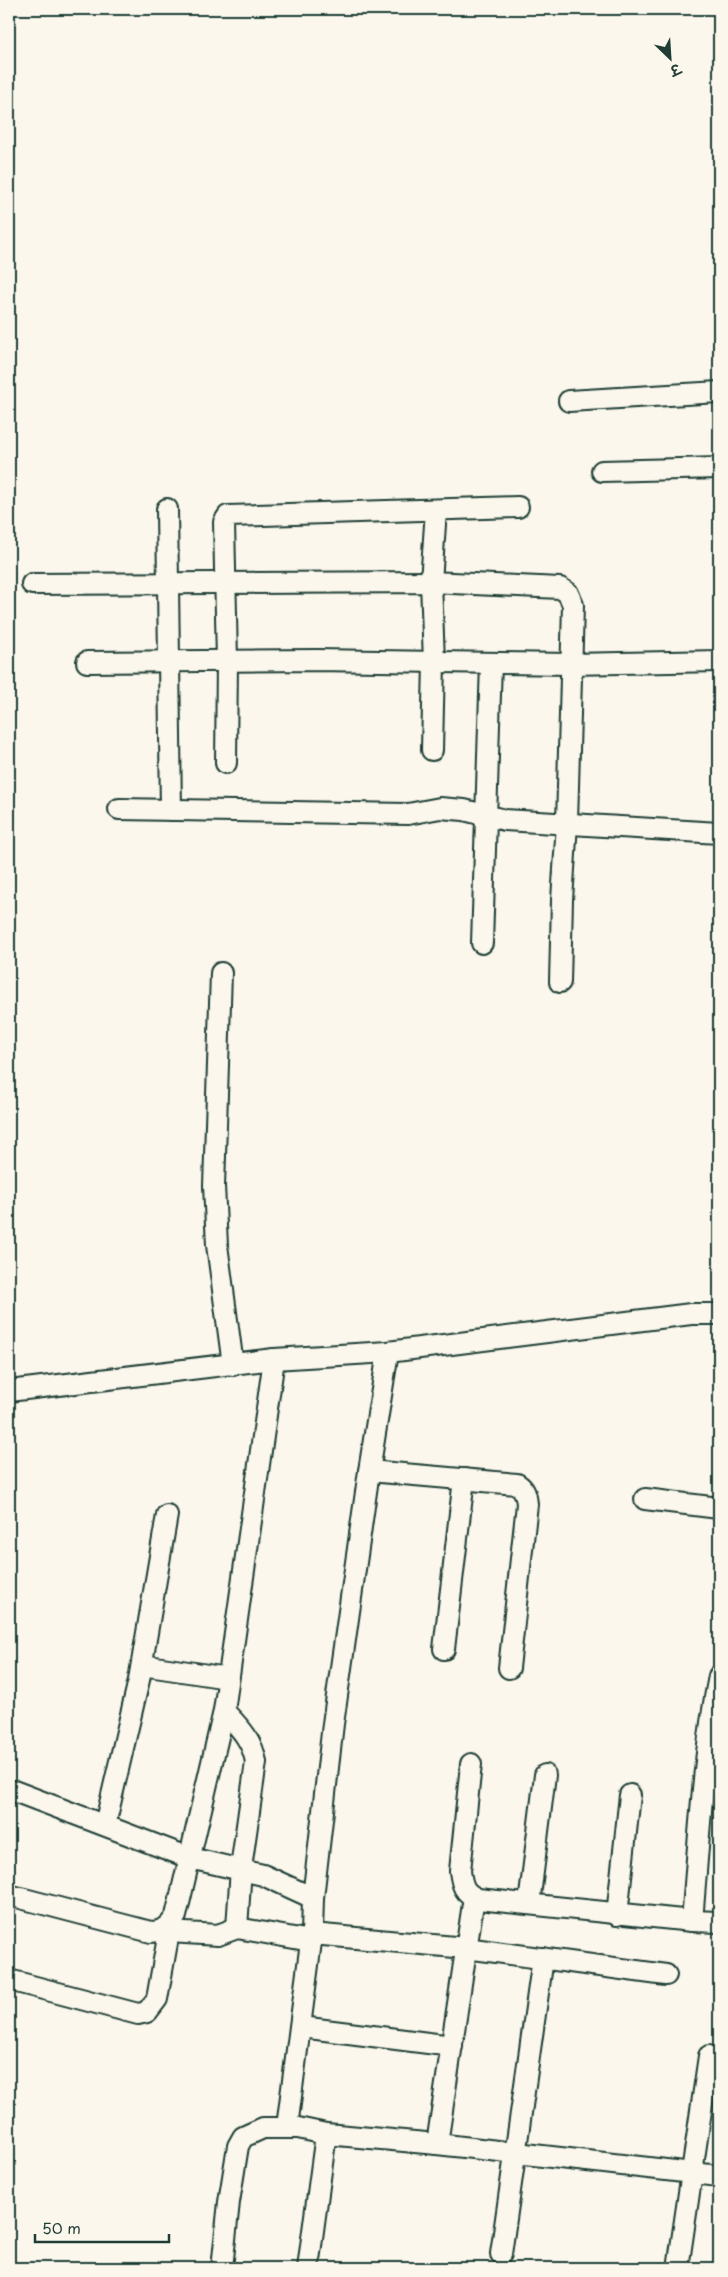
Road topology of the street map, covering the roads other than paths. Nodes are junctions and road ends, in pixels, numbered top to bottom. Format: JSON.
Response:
{"nodes":[{"id":1,"x":719,"y":392,"type":"edge"},
{"id":2,"x":569,"y":401,"type":"dead end"},
{"id":3,"x":719,"y":468,"type":"edge"},
{"id":4,"x":602,"y":472,"type":"dead end"},
{"id":5,"x":518,"y":507,"type":"dead end"},
{"id":6,"x":167,"y":509,"type":"dead end"},
{"id":7,"x":436,"y":510,"type":"junction"},
{"id":8,"x":431,"y":582,"type":"junction"},
{"id":9,"x":32,"y":584,"type":"dead end"},
{"id":10,"x":168,"y":584,"type":"junction"},
{"id":11,"x":225,"y":584,"type":"junction"},
{"id":12,"x":169,"y":661,"type":"junction"},
{"id":13,"x":227,"y":661,"type":"junction"},
{"id":14,"x":719,"y":661,"type":"edge"},
{"id":15,"x":87,"y":662,"type":"dead end"},
{"id":16,"x":434,"y":662,"type":"junction"},
{"id":17,"x":491,"y":663,"type":"junction"},
{"id":18,"x":571,"y":664,"type":"junction"},
{"id":19,"x":432,"y":750,"type":"dead end"},
{"id":20,"x":226,"y":763,"type":"dead end"},
{"id":21,"x":119,"y":809,"type":"dead end"},
{"id":22,"x":171,"y":810,"type":"junction"},
{"id":23,"x":487,"y":816,"type":"junction"},
{"id":24,"x":567,"y":823,"type":"junction"},
{"id":25,"x":719,"y":833,"type":"edge"},
{"id":26,"x":482,"y":943,"type":"dead end"},
{"id":27,"x":220,"y":974,"type":"dead end"},
{"id":28,"x":560,"y":982,"type":"dead end"},
{"id":29,"x":719,"y":1314,"type":"edge"},
{"id":30,"x":388,"y":1352,"type":"junction"},
{"id":31,"x":274,"y":1359,"type":"junction"},
{"id":32,"x":232,"y":1365,"type":"junction"},
{"id":33,"x":9,"y":1391,"type":"edge"},
{"id":34,"x":369,"y":1471,"type":"junction"},
{"id":35,"x":464,"y":1479,"type":"junction"},
{"id":36,"x":645,"y":1499,"type":"dead end"},
{"id":37,"x":719,"y":1508,"type":"edge"},
{"id":38,"x":167,"y":1515,"type":"dead end"},
{"id":39,"x":444,"y":1649,"type":"dead end"},
{"id":40,"x":142,"y":1665,"type":"junction"},
{"id":41,"x":509,"y":1668,"type":"dead end"},
{"id":42,"x":719,"y":1676,"type":"edge"},
{"id":43,"x":228,"y":1678,"type":"junction"},
{"id":44,"x":224,"y":1710,"type":"junction"},
{"id":45,"x":471,"y":1764,"type":"dead end"},
{"id":46,"x":545,"y":1775,"type":"dead end"},
{"id":47,"x":14,"y":1791,"type":"dead end"},
{"id":48,"x":630,"y":1795,"type":"dead end"},
{"id":49,"x":105,"y":1826,"type":"junction"},
{"id":50,"x":190,"y":1858,"type":"junction"},
{"id":51,"x":241,"y":1868,"type":"junction"},
{"id":52,"x":9,"y":1894,"type":"edge"},
{"id":53,"x":474,"y":1897,"type":"junction"},
{"id":54,"x":313,"y":1898,"type":"junction"},
{"id":55,"x":529,"y":1904,"type":"junction"},
{"id":56,"x":617,"y":1914,"type":"junction"},
{"id":57,"x":692,"y":1922,"type":"junction"},
{"id":58,"x":719,"y":1922,"type":"edge"},
{"id":59,"x":237,"y":1928,"type":"junction"},
{"id":60,"x":169,"y":1929,"type":"junction"},
{"id":61,"x":311,"y":1937,"type":"junction"},
{"id":62,"x":466,"y":1948,"type":"junction"},
{"id":63,"x":543,"y":1958,"type":"junction"},
{"id":64,"x":666,"y":1974,"type":"dead end"},
{"id":65,"x":9,"y":1980,"type":"edge"},
{"id":66,"x":300,"y":2027,"type":"junction"},
{"id":67,"x":452,"y":2046,"type":"junction"},
{"id":68,"x":709,"y":2056,"type":"dead end"},
{"id":69,"x":287,"y":2126,"type":"junction"},
{"id":70,"x":326,"y":2134,"type":"junction"},
{"id":71,"x":437,"y":2144,"type":"junction"},
{"id":72,"x":515,"y":2153,"type":"junction"},
{"id":73,"x":690,"y":2174,"type":"junction"},
{"id":74,"x":719,"y":2176,"type":"edge"},
{"id":75,"x":501,"y":2254,"type":"dead end"},
{"id":76,"x":222,"y":2268,"type":"edge"},
{"id":77,"x":308,"y":2268,"type":"edge"},
{"id":78,"x":678,"y":2268,"type":"edge"}],
"edges":[{"from":1,"to":2,"type":"street"},
{"from":3,"to":4,"type":"street"},
{"from":5,"to":7,"type":"street"},
{"from":6,"to":10,"type":"street"},
{"from":7,"to":8,"type":"street"},
{"from":7,"to":11,"type":"street"},
{"from":8,"to":11,"type":"street"},
{"from":8,"to":16,"type":"street"},
{"from":8,"to":18,"type":"street"},
{"from":9,"to":10,"type":"street"},
{"from":10,"to":11,"type":"street"},
{"from":10,"to":12,"type":"street"},
{"from":11,"to":13,"type":"street"},
{"from":12,"to":13,"type":"street"},
{"from":12,"to":15,"type":"street"},
{"from":12,"to":22,"type":"street"},
{"from":13,"to":16,"type":"street"},
{"from":13,"to":20,"type":"street"},
{"from":14,"to":18,"type":"street"},
{"from":16,"to":17,"type":"street"},
{"from":16,"to":19,"type":"street"},
{"from":17,"to":18,"type":"street"},
{"from":17,"to":23,"type":"street"},
{"from":18,"to":24,"type":"street"},
{"from":21,"to":22,"type":"street"},
{"from":22,"to":23,"type":"street"},
{"from":23,"to":24,"type":"street"},
{"from":23,"to":26,"type":"street"},
{"from":24,"to":25,"type":"street"},
{"from":24,"to":28,"type":"street"},
{"from":27,"to":32,"type":"street"},
{"from":29,"to":30,"type":"street"},
{"from":30,"to":31,"type":"street"},
{"from":30,"to":34,"type":"street"},
{"from":31,"to":32,"type":"street"},
{"from":31,"to":43,"type":"street"},
{"from":32,"to":33,"type":"street"},
{"from":34,"to":35,"type":"street"},
{"from":34,"to":54,"type":"street"},
{"from":35,"to":39,"type":"street"},
{"from":35,"to":41,"type":"street"},
{"from":36,"to":37,"type":"street"},
{"from":38,"to":40,"type":"street"},
{"from":40,"to":43,"type":"street"},
{"from":40,"to":49,"type":"street"},
{"from":42,"to":57,"type":"street"},
{"from":43,"to":44,"type":"street"},
{"from":44,"to":50,"type":"street"},
{"from":44,"to":51,"type":"street"},
{"from":45,"to":53,"type":"street"},
{"from":46,"to":55,"type":"street"},
{"from":47,"to":49,"type":"street"},
{"from":48,"to":56,"type":"street"},
{"from":49,"to":50,"type":"street"},
{"from":50,"to":51,"type":"street"},
{"from":50,"to":60,"type":"street"},
{"from":51,"to":54,"type":"street"},
{"from":51,"to":59,"type":"street"},
{"from":52,"to":60,"type":"street"},
{"from":53,"to":55,"type":"street"},
{"from":53,"to":62,"type":"street"},
{"from":54,"to":61,"type":"street"},
{"from":55,"to":56,"type":"street"},
{"from":56,"to":57,"type":"street"},
{"from":57,"to":58,"type":"street"},
{"from":59,"to":60,"type":"street"},
{"from":59,"to":61,"type":"street"},
{"from":60,"to":65,"type":"street"},
{"from":61,"to":62,"type":"street"},
{"from":61,"to":66,"type":"street"},
{"from":62,"to":63,"type":"street"},
{"from":62,"to":67,"type":"street"},
{"from":63,"to":64,"type":"street"},
{"from":63,"to":72,"type":"street"},
{"from":66,"to":67,"type":"street"},
{"from":66,"to":69,"type":"street"},
{"from":67,"to":71,"type":"street"},
{"from":68,"to":73,"type":"street"},
{"from":69,"to":70,"type":"street"},
{"from":69,"to":76,"type":"street"},
{"from":70,"to":71,"type":"street"},
{"from":70,"to":77,"type":"street"},
{"from":71,"to":72,"type":"street"},
{"from":72,"to":73,"type":"street"},
{"from":72,"to":75,"type":"street"},
{"from":73,"to":74,"type":"street"},
{"from":73,"to":78,"type":"street"}]}
